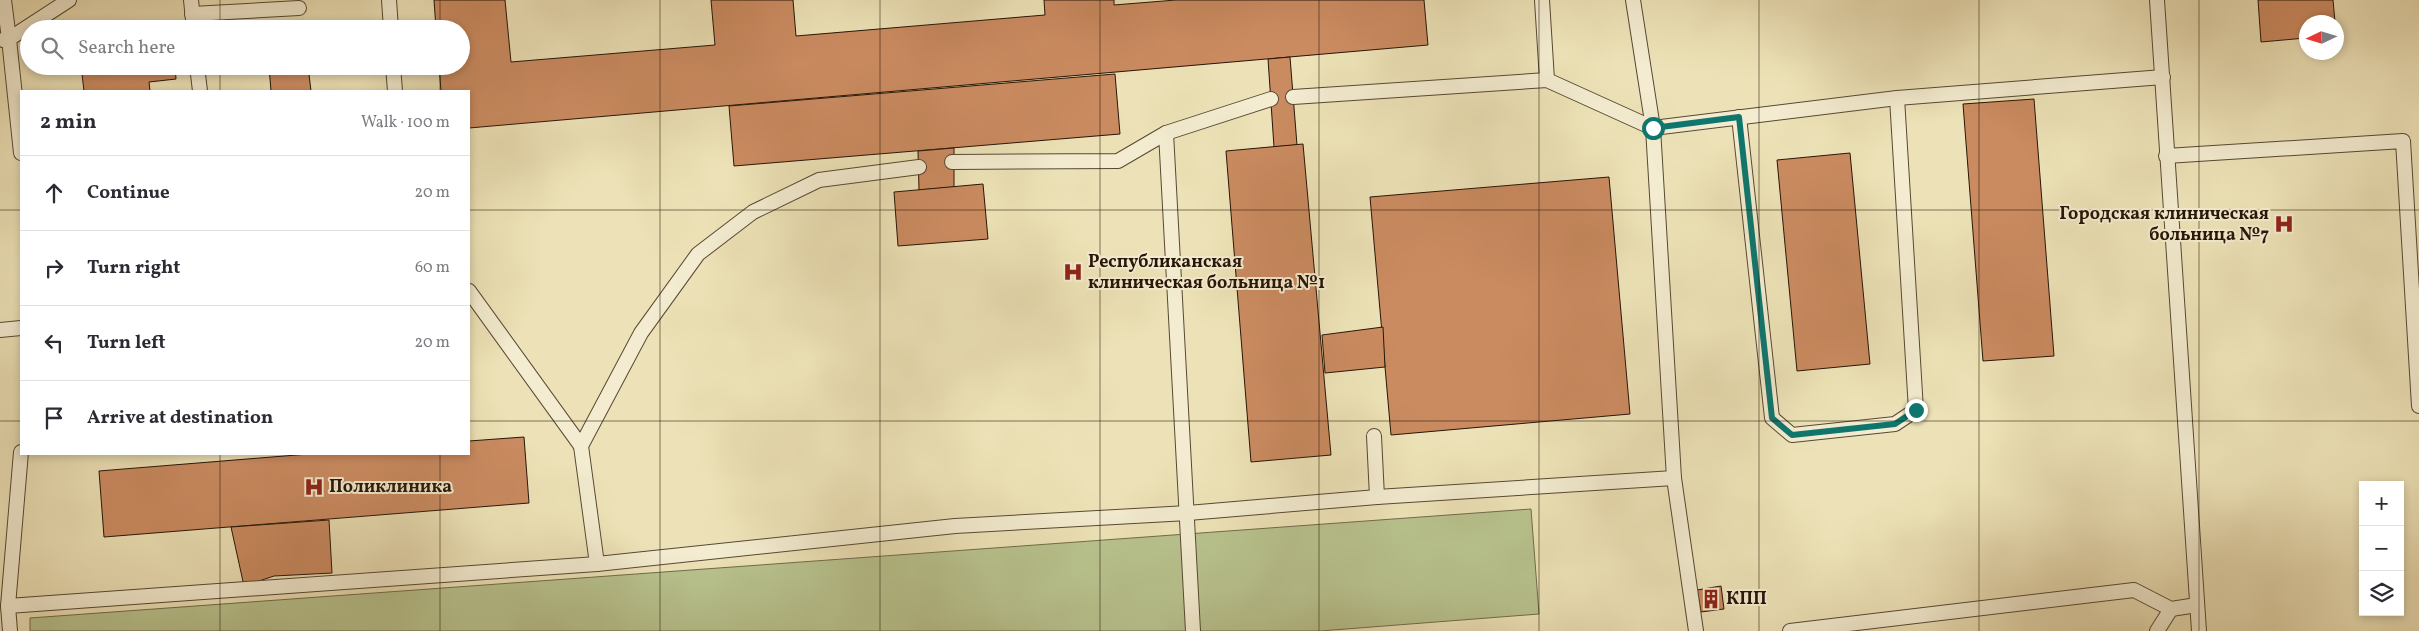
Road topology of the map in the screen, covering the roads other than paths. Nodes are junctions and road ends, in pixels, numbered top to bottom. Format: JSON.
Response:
{"nodes":[{"id":1,"x":4,"y":0,"type":"edge"},
{"id":2,"x":69,"y":0,"type":"edge"},
{"id":3,"x":191,"y":0,"type":"edge"},
{"id":4,"x":389,"y":0,"type":"edge"},
{"id":5,"x":1542,"y":0,"type":"edge"},
{"id":6,"x":1633,"y":0,"type":"edge"},
{"id":7,"x":2157,"y":0,"type":"edge"},
{"id":8,"x":300,"y":8,"type":"dead end"},
{"id":9,"x":192,"y":14,"type":"junction"},
{"id":10,"x":37,"y":20,"type":"edge"},
{"id":11,"x":193,"y":20,"type":"edge"},
{"id":12,"x":390,"y":20,"type":"edge"},
{"id":13,"x":20,"y":31,"type":"edge"},
{"id":14,"x":5,"y":40,"type":"edge"},
{"id":15,"x":198,"y":75,"type":"edge"},
{"id":16,"x":394,"y":75,"type":"edge"},
{"id":17,"x":2163,"y":77,"type":"junction"},
{"id":18,"x":1547,"y":80,"type":"junction"},
{"id":19,"x":200,"y":90,"type":"edge"},
{"id":20,"x":395,"y":90,"type":"edge"},
{"id":21,"x":1293,"y":97,"type":"dead end"},
{"id":22,"x":1897,"y":98,"type":"junction"},
{"id":23,"x":1272,"y":99,"type":"dead end"},
{"id":24,"x":1739,"y":117,"type":"junction"},
{"id":25,"x":1653,"y":128,"type":"junction"},
{"id":26,"x":1166,"y":133,"type":"junction"},
{"id":27,"x":20,"y":146,"type":"edge"},
{"id":28,"x":2166,"y":156,"type":"junction"},
{"id":29,"x":952,"y":162,"type":"dead end"},
{"id":30,"x":919,"y":167,"type":"dead end"},
{"id":31,"x":470,"y":292,"type":"edge"},
{"id":32,"x":20,"y":328,"type":"edge"},
{"id":33,"x":0,"y":330,"type":"edge"},
{"id":34,"x":2419,"y":406,"type":"edge"},
{"id":35,"x":1374,"y":436,"type":"dead end"},
{"id":36,"x":581,"y":446,"type":"junction"},
{"id":37,"x":21,"y":455,"type":"edge"},
{"id":38,"x":1674,"y":478,"type":"junction"},
{"id":39,"x":1377,"y":498,"type":"junction"},
{"id":40,"x":1188,"y":513,"type":"junction"},
{"id":41,"x":597,"y":564,"type":"junction"},
{"id":42,"x":2197,"y":605,"type":"junction"},
{"id":43,"x":8,"y":606,"type":"junction"},
{"id":44,"x":2171,"y":609,"type":"junction"},
{"id":45,"x":10,"y":631,"type":"edge"},
{"id":46,"x":1193,"y":631,"type":"edge"},
{"id":47,"x":1696,"y":631,"type":"edge"},
{"id":48,"x":1790,"y":631,"type":"edge"},
{"id":49,"x":2157,"y":631,"type":"edge"},
{"id":50,"x":2199,"y":631,"type":"edge"}],
"edges":[{"from":1,"to":14,"type":"lane"},
{"from":2,"to":10,"type":"lane"},
{"from":3,"to":9,"type":"lane"},
{"from":4,"to":12,"type":"lane"},
{"from":5,"to":18,"type":"lane"},
{"from":6,"to":25,"type":"lane"},
{"from":7,"to":17,"type":"lane"},
{"from":8,"to":9,"type":"lane"},
{"from":9,"to":11,"type":"lane"},
{"from":13,"to":14,"type":"lane"},
{"from":14,"to":27,"type":"lane"},
{"from":15,"to":19,"type":"lane"},
{"from":16,"to":20,"type":"lane"},
{"from":17,"to":22,"type":"lane"},
{"from":17,"to":28,"type":"lane"},
{"from":18,"to":21,"type":"lane"},
{"from":18,"to":25,"type":"lane"},
{"from":22,"to":24,"type":"lane"},
{"from":22,"to":24,"type":"lane"},
{"from":23,"to":26,"type":"lane"},
{"from":24,"to":25,"type":"lane"},
{"from":25,"to":38,"type":"lane"},
{"from":26,"to":29,"type":"lane"},
{"from":26,"to":40,"type":"lane"},
{"from":28,"to":34,"type":"lane"},
{"from":28,"to":42,"type":"lane"},
{"from":30,"to":36,"type":"lane"},
{"from":31,"to":36,"type":"lane"},
{"from":32,"to":33,"type":"lane"},
{"from":35,"to":39,"type":"lane"},
{"from":36,"to":41,"type":"lane"},
{"from":37,"to":43,"type":"lane"},
{"from":38,"to":39,"type":"lane"},
{"from":38,"to":47,"type":"lane"},
{"from":39,"to":40,"type":"lane"},
{"from":40,"to":41,"type":"lane"},
{"from":40,"to":46,"type":"lane"},
{"from":41,"to":43,"type":"lane"},
{"from":42,"to":44,"type":"lane"},
{"from":42,"to":50,"type":"lane"},
{"from":43,"to":45,"type":"lane"},
{"from":44,"to":48,"type":"lane"},
{"from":44,"to":49,"type":"lane"}]}
